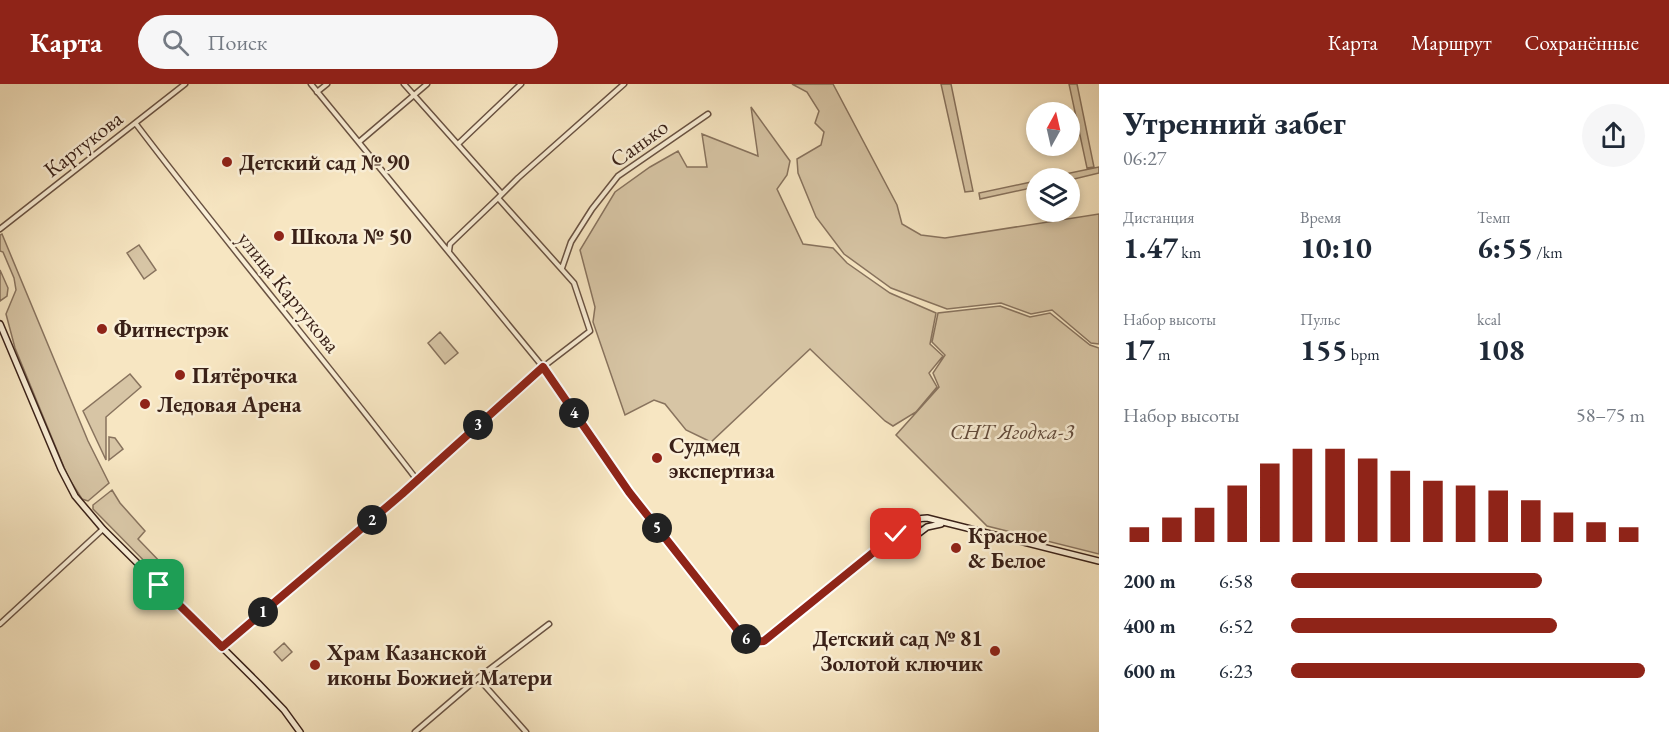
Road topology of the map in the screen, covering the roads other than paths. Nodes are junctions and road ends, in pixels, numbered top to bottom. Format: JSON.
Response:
{"nodes":[{"id":1,"x":185,"y":84,"type":"edge"},
{"id":2,"x":311,"y":84,"type":"edge"},
{"id":3,"x":327,"y":84,"type":"edge"},
{"id":4,"x":404,"y":84,"type":"edge"},
{"id":5,"x":427,"y":84,"type":"edge"},
{"id":6,"x":521,"y":84,"type":"edge"},
{"id":7,"x":624,"y":84,"type":"edge"},
{"id":8,"x":317,"y":92,"type":"junction"},
{"id":9,"x":415,"y":96,"type":"junction"},
{"id":10,"x":708,"y":114,"type":"dead end"},
{"id":11,"x":136,"y":124,"type":"junction"},
{"id":12,"x":359,"y":142,"type":"junction"},
{"id":13,"x":458,"y":144,"type":"junction"},
{"id":14,"x":500,"y":196,"type":"junction"},
{"id":15,"x":0,"y":229,"type":"edge"},
{"id":16,"x":449,"y":251,"type":"junction"},
{"id":17,"x":562,"y":268,"type":"junction"},
{"id":18,"x":0,"y":324,"type":"edge"},
{"id":19,"x":543,"y":367,"type":"junction"},
{"id":20,"x":417,"y":480,"type":"junction"},
{"id":21,"x":916,"y":519,"type":"junction"},
{"id":22,"x":944,"y":523,"type":"junction"},
{"id":23,"x":103,"y":529,"type":"junction"},
{"id":24,"x":900,"y":530,"type":"junction"},
{"id":25,"x":921,"y":531,"type":"junction"},
{"id":26,"x":906,"y":541,"type":"junction"},
{"id":27,"x":887,"y":542,"type":"junction"},
{"id":28,"x":1099,"y":561,"type":"edge"},
{"id":29,"x":0,"y":624,"type":"edge"},
{"id":30,"x":549,"y":624,"type":"dead end"},
{"id":31,"x":222,"y":647,"type":"junction"},
{"id":32,"x":478,"y":678,"type":"junction"},
{"id":33,"x":300,"y":732,"type":"edge"},
{"id":34,"x":415,"y":732,"type":"edge"},
{"id":35,"x":526,"y":732,"type":"edge"}],
"edges":[{"from":1,"to":11,"type":"street","name":"Картукова"},
{"from":2,"to":8,"type":"street"},
{"from":3,"to":8,"type":"street"},
{"from":4,"to":9,"type":"street"},
{"from":5,"to":9,"type":"street"},
{"from":6,"to":13,"type":"street"},
{"from":7,"to":14,"type":"street"},
{"from":8,"to":12,"type":"street"},
{"from":9,"to":12,"type":"street"},
{"from":9,"to":13,"type":"street"},
{"from":10,"to":17,"type":"street","name":"Санько"},
{"from":11,"to":15,"type":"street","name":"Картукова"},
{"from":11,"to":20,"type":"street","name":"улица Картукова"},
{"from":12,"to":16,"type":"street"},
{"from":13,"to":14,"type":"street"},
{"from":14,"to":16,"type":"street"},
{"from":14,"to":17,"type":"street"},
{"from":16,"to":19,"type":"street"},
{"from":17,"to":19,"type":"street"},
{"from":18,"to":23,"type":"main road"},
{"from":19,"to":20,"type":"main road"},
{"from":19,"to":27,"type":"main road"},
{"from":20,"to":31,"type":"main road"},
{"from":21,"to":22,"type":"main road"},
{"from":21,"to":24,"type":"main road"},
{"from":21,"to":25,"type":"street"},
{"from":22,"to":25,"type":"main road"},
{"from":22,"to":28,"type":"main road"},
{"from":23,"to":29,"type":"street"},
{"from":23,"to":31,"type":"main road"},
{"from":24,"to":26,"type":"street"},
{"from":24,"to":27,"type":"main road"},
{"from":25,"to":26,"type":"main road"},
{"from":26,"to":27,"type":"main road"},
{"from":30,"to":32,"type":"street"},
{"from":31,"to":33,"type":"main road"},
{"from":32,"to":34,"type":"street"},
{"from":32,"to":35,"type":"street"}]}
